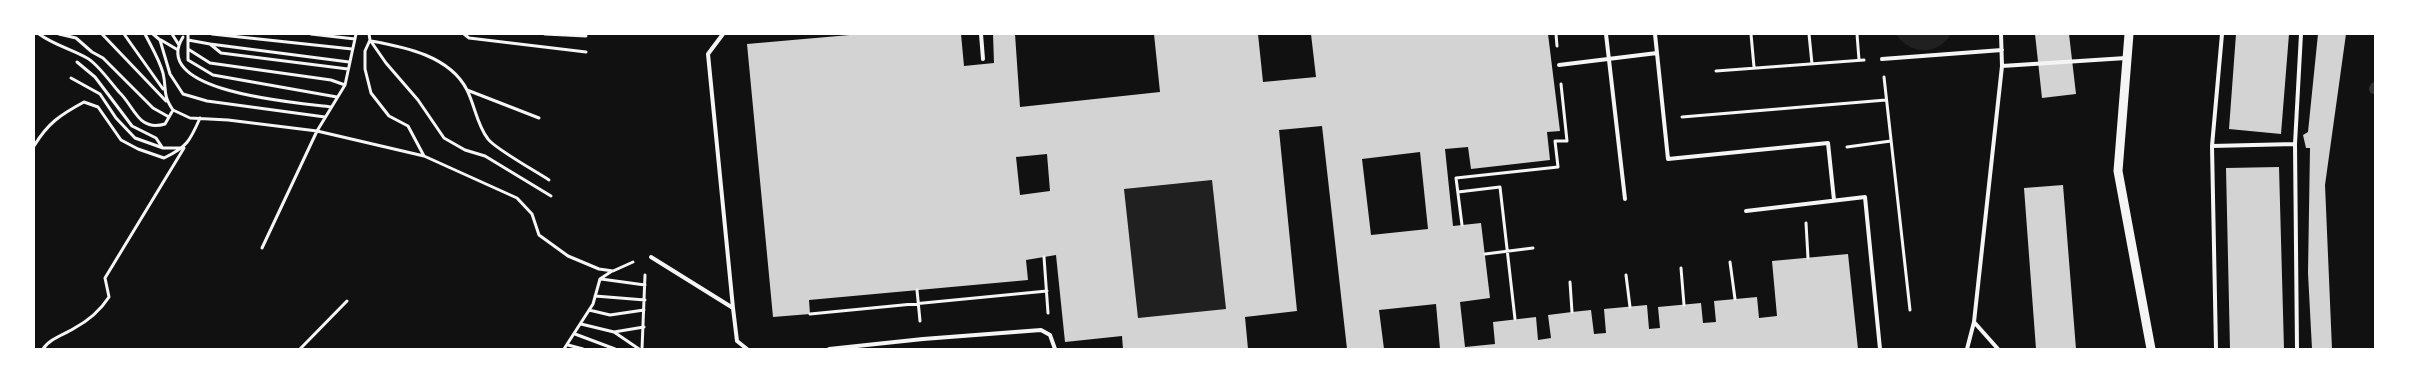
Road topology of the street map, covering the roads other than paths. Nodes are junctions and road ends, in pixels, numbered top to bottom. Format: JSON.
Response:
{"nodes":[{"id":1,"x":724,"y":34,"type":"edge"},
{"id":2,"x":981,"y":34,"type":"edge"},
{"id":3,"x":1606,"y":34,"type":"edge"},
{"id":4,"x":1655,"y":34,"type":"edge"},
{"id":5,"x":2001,"y":34,"type":"edge"},
{"id":6,"x":2129,"y":34,"type":"edge"},
{"id":7,"x":2222,"y":34,"type":"edge"},
{"id":8,"x":2302,"y":34,"type":"edge"},
{"id":9,"x":2002,"y":50,"type":"junction"},
{"id":10,"x":1657,"y":53,"type":"junction"},
{"id":11,"x":2127,"y":58,"type":"junction"},
{"id":12,"x":983,"y":59,"type":"dead end"},
{"id":13,"x":1609,"y":59,"type":"junction"},
{"id":14,"x":1882,"y":59,"type":"road end"},
{"id":15,"x":1559,"y":65,"type":"road end"},
{"id":16,"x":2002,"y":66,"type":"junction"},
{"id":17,"x":2295,"y":144,"type":"junction"},
{"id":18,"x":2212,"y":146,"type":"junction"},
{"id":19,"x":1625,"y":198,"type":"dead end"},
{"id":20,"x":1834,"y":200,"type":"junction"},
{"id":21,"x":1746,"y":211,"type":"dead end"},
{"id":22,"x":649,"y":258,"type":"road end"},
{"id":23,"x":733,"y":308,"type":"junction"},
{"id":24,"x":1974,"y":322,"type":"junction"},
{"id":25,"x":747,"y":349,"type":"edge"},
{"id":26,"x":829,"y":349,"type":"edge"},
{"id":27,"x":1056,"y":349,"type":"edge"},
{"id":28,"x":1880,"y":349,"type":"edge"},
{"id":29,"x":1967,"y":349,"type":"edge"},
{"id":30,"x":1998,"y":349,"type":"edge"},
{"id":31,"x":2151,"y":349,"type":"edge"},
{"id":32,"x":2216,"y":349,"type":"edge"},
{"id":33,"x":2298,"y":349,"type":"edge"}],
"edges":[{"from":1,"to":23,"type":"lane"},
{"from":2,"to":12,"type":"lane"},
{"from":3,"to":13,"type":"lane"},
{"from":4,"to":10,"type":"lane"},
{"from":5,"to":9,"type":"lane"},
{"from":6,"to":11,"type":"street"},
{"from":7,"to":18,"type":"lane"},
{"from":8,"to":17,"type":"lane"},
{"from":9,"to":14,"type":"lane"},
{"from":9,"to":16,"type":"lane"},
{"from":10,"to":13,"type":"lane"},
{"from":10,"to":20,"type":"lane"},
{"from":11,"to":16,"type":"lane"},
{"from":11,"to":31,"type":"street"},
{"from":13,"to":15,"type":"lane"},
{"from":13,"to":19,"type":"lane"},
{"from":16,"to":24,"type":"lane"},
{"from":17,"to":18,"type":"lane"},
{"from":17,"to":33,"type":"lane"},
{"from":18,"to":32,"type":"lane"},
{"from":20,"to":21,"type":"lane"},
{"from":20,"to":28,"type":"lane"},
{"from":22,"to":23,"type":"lane"},
{"from":23,"to":25,"type":"lane"},
{"from":24,"to":29,"type":"lane"},
{"from":24,"to":30,"type":"lane"},
{"from":26,"to":27,"type":"lane"}]}
